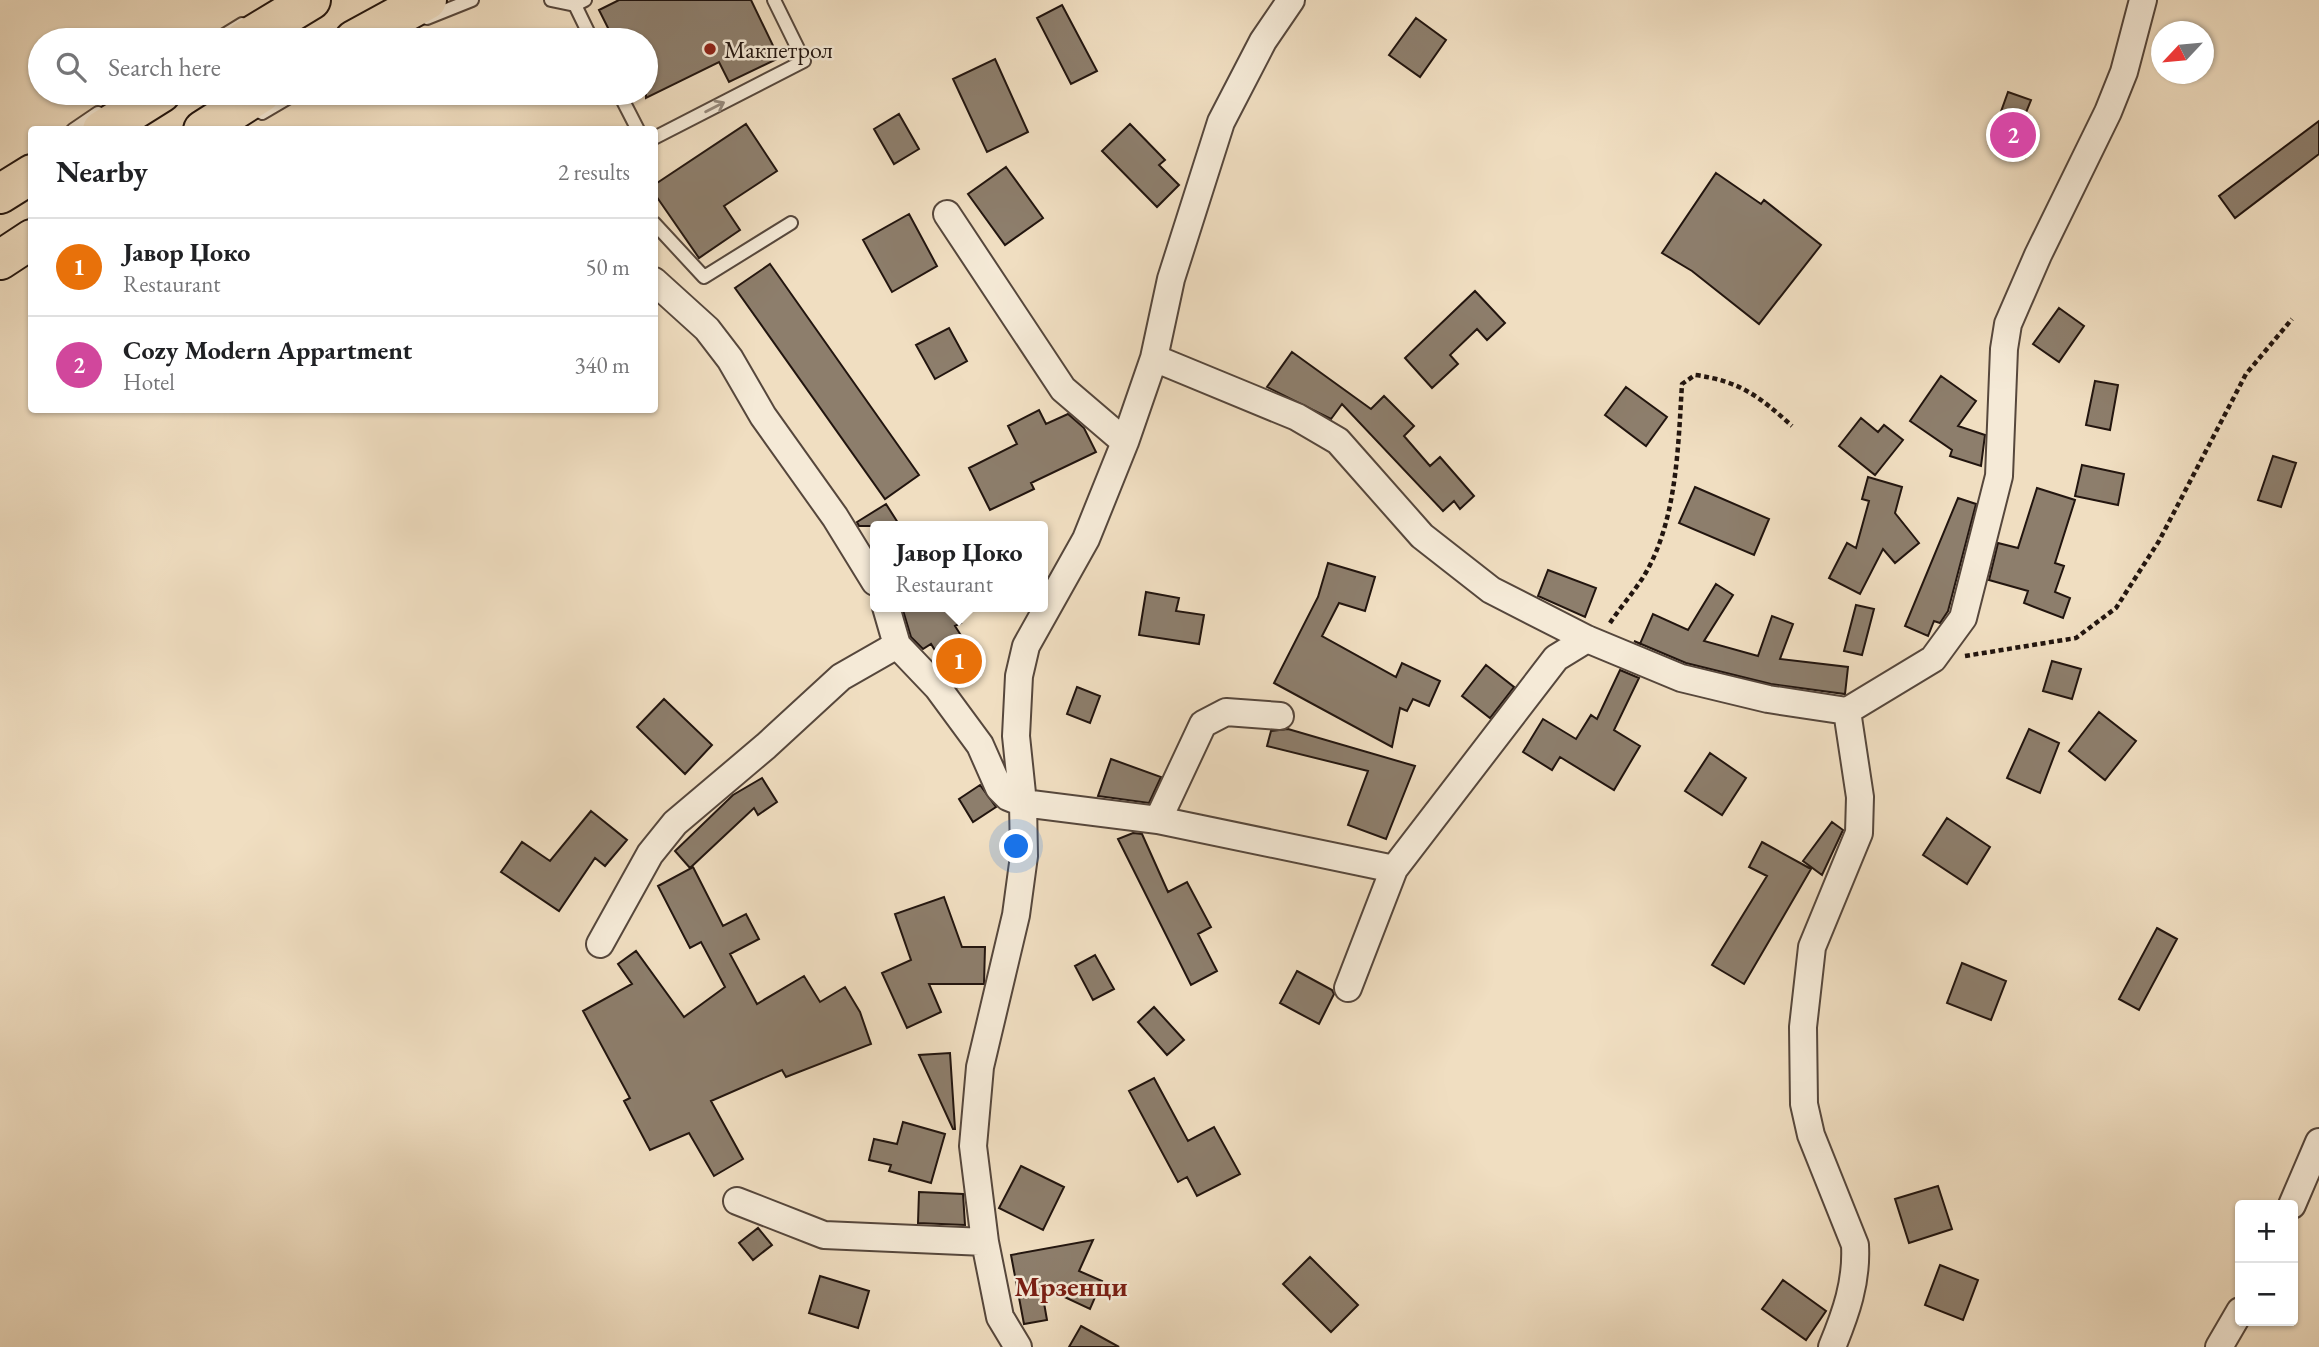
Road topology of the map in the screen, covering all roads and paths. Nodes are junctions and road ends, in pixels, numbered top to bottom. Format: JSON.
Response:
{"nodes":[{"id":1,"x":311,"y":0,"type":"edge"},
{"id":2,"x":472,"y":0,"type":"edge"},
{"id":3,"x":551,"y":0,"type":"edge"},
{"id":4,"x":774,"y":0,"type":"edge"},
{"id":5,"x":1291,"y":0,"type":"edge"},
{"id":6,"x":2143,"y":0,"type":"edge"},
{"id":7,"x":580,"y":3,"type":"edge"},
{"id":8,"x":424,"y":11,"type":"edge"},
{"id":9,"x":251,"y":28,"type":"edge"},
{"id":10,"x":383,"y":28,"type":"edge"},
{"id":11,"x":588,"y":28,"type":"edge"},
{"id":12,"x":134,"y":105,"type":"edge"},
{"id":13,"x":625,"y":105,"type":"edge"},
{"id":14,"x":253,"y":108,"type":"edge"},
{"id":15,"x":106,"y":117,"type":"edge"},
{"id":16,"x":83,"y":126,"type":"edge"},
{"id":17,"x":212,"y":126,"type":"edge"},
{"id":18,"x":636,"y":126,"type":"edge"},
{"id":19,"x":658,"y":136,"type":"edge"},
{"id":20,"x":28,"y":163,"type":"edge"},
{"id":21,"x":28,"y":176,"type":"edge"},
{"id":22,"x":0,"y":183,"type":"edge"},
{"id":23,"x":0,"y":194,"type":"edge"},
{"id":24,"x":947,"y":214,"type":"dead end"},
{"id":25,"x":791,"y":222,"type":"dead end"},
{"id":26,"x":658,"y":227,"type":"edge"},
{"id":27,"x":28,"y":242,"type":"edge"},
{"id":28,"x":28,"y":256,"type":"edge"},
{"id":29,"x":0,"y":260,"type":"edge"},
{"id":30,"x":0,"y":273,"type":"edge"},
{"id":31,"x":658,"y":285,"type":"edge"},
{"id":32,"x":2292,"y":319,"type":"dead end"},
{"id":33,"x":1154,"y":358,"type":"junction"},
{"id":34,"x":1792,"y":426,"type":"dead end"},
{"id":35,"x":1125,"y":442,"type":"junction"},
{"id":36,"x":870,"y":574,"type":"edge"},
{"id":37,"x":1048,"y":607,"type":"edge"},
{"id":38,"x":887,"y":612,"type":"edge"},
{"id":39,"x":1045,"y":612,"type":"edge"},
{"id":40,"x":1587,"y":639,"type":"junction"},
{"id":41,"x":897,"y":645,"type":"junction"},
{"id":42,"x":1933,"y":659,"type":"junction"},
{"id":43,"x":1847,"y":711,"type":"junction"},
{"id":44,"x":1280,"y":716,"type":"dead end"},
{"id":45,"x":1023,"y":803,"type":"junction"},
{"id":46,"x":1158,"y":820,"type":"junction"},
{"id":47,"x":1394,"y":869,"type":"junction"},
{"id":48,"x":600,"y":944,"type":"dead end"},
{"id":49,"x":1348,"y":988,"type":"dead end"},
{"id":50,"x":2319,"y":1142,"type":"edge"},
{"id":51,"x":2294,"y":1200,"type":"edge"},
{"id":52,"x":737,"y":1201,"type":"dead end"},
{"id":53,"x":985,"y":1242,"type":"junction"},
{"id":54,"x":2235,"y":1320,"type":"edge"},
{"id":55,"x":1018,"y":1347,"type":"edge"},
{"id":56,"x":1832,"y":1347,"type":"edge"},
{"id":57,"x":2219,"y":1347,"type":"edge"}],
"edges":[{"from":1,"to":9,"type":"highway"},
{"from":2,"to":8,"type":"lane"},
{"from":3,"to":7,"type":"lane"},
{"from":19,"to":4,"type":"lane","one_way":true},
{"from":5,"to":33,"type":"street"},
{"from":6,"to":42,"type":"street"},
{"from":7,"to":11,"type":"lane"},
{"from":8,"to":10,"type":"highway"},
{"from":12,"to":15,"type":"highway"},
{"from":13,"to":18,"type":"lane"},
{"from":14,"to":17,"type":"highway"},
{"from":15,"to":16,"type":"lane"},
{"from":20,"to":22,"type":"lane"},
{"from":21,"to":23,"type":"highway"},
{"from":24,"to":35,"type":"street"},
{"from":25,"to":26,"type":"lane"},
{"from":27,"to":29,"type":"highway"},
{"from":28,"to":30,"type":"lane"},
{"from":31,"to":36,"type":"street"},
{"from":32,"to":42,"type":"path"},
{"from":33,"to":35,"type":"street"},
{"from":33,"to":40,"type":"street"},
{"from":34,"to":40,"type":"path"},
{"from":35,"to":37,"type":"street"},
{"from":38,"to":41,"type":"street"},
{"from":39,"to":45,"type":"street"},
{"from":40,"to":43,"type":"street"},
{"from":40,"to":47,"type":"street"},
{"from":41,"to":45,"type":"street"},
{"from":41,"to":48,"type":"street"},
{"from":42,"to":43,"type":"street"},
{"from":43,"to":56,"type":"street"},
{"from":44,"to":46,"type":"street"},
{"from":45,"to":46,"type":"street"},
{"from":45,"to":53,"type":"street"},
{"from":46,"to":47,"type":"street"},
{"from":47,"to":49,"type":"street"},
{"from":50,"to":51,"type":"street"},
{"from":52,"to":53,"type":"street"},
{"from":53,"to":55,"type":"street"},
{"from":54,"to":57,"type":"street"}]}
